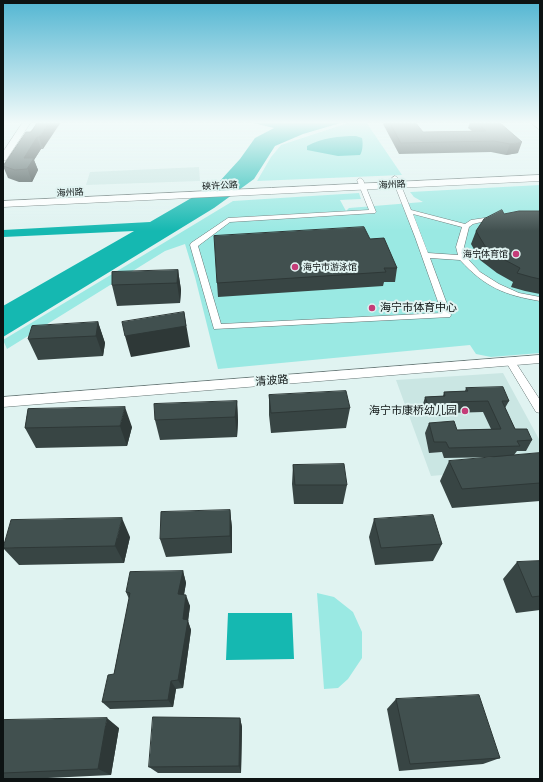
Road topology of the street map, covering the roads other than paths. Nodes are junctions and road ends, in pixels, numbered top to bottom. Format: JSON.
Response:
{"nodes":[{"id":1,"x":540,"y":171,"type":"edge"},
{"id":2,"x":540,"y":178,"type":"edge"},
{"id":3,"x":396,"y":181,"type":"junction"},
{"id":4,"x":361,"y":183,"type":"junction"},
{"id":5,"x":256,"y":184,"type":"joint"},
{"id":6,"x":183,"y":191,"type":"junction"},
{"id":7,"x":244,"y":192,"type":"joint"},
{"id":8,"x":3,"y":196,"type":"edge"},
{"id":9,"x":3,"y":204,"type":"edge"},
{"id":10,"x":408,"y":211,"type":"junction"},
{"id":11,"x":504,"y":216,"type":"edge"},
{"id":12,"x":466,"y":226,"type":"junction"},
{"id":13,"x":425,"y":255,"type":"junction"},
{"id":14,"x":462,"y":258,"type":"junction"},
{"id":15,"x":540,"y":299,"type":"edge"},
{"id":16,"x":540,"y":359,"type":"edge"},
{"id":17,"x":511,"y":362,"type":"junction"},
{"id":18,"x":3,"y":402,"type":"edge"},
{"id":19,"x":540,"y":409,"type":"edge"}],
"edges":[{"from":1,"to":3,"type":"main road","name":"海州路"},
{"from":2,"to":3,"type":"main road","name":"海州路"},
{"from":3,"to":4,"type":"main road","name":"海州路"},
{"from":3,"to":10,"type":"street"},
{"from":4,"to":5,"type":"main road","name":"海州路"},
{"from":4,"to":7,"type":"main road","name":"海州路"},
{"from":4,"to":13,"type":"street"},
{"from":5,"to":6,"type":"main road","name":"硖许公路"},
{"from":6,"to":7,"type":"main road","name":"硖许公路"},
{"from":6,"to":8,"type":"main road","name":"海州路"},
{"from":6,"to":9,"type":"main road","name":"海州路"},
{"from":10,"to":12,"type":"street"},
{"from":10,"to":13,"type":"street"},
{"from":11,"to":12,"type":"street"},
{"from":12,"to":14,"type":"street"},
{"from":13,"to":14,"type":"street"},
{"from":14,"to":15,"type":"street"},
{"from":16,"to":17,"type":"street","name":"清波路"},
{"from":17,"to":18,"type":"street","name":"清波路"},
{"from":17,"to":19,"type":"street"}]}
